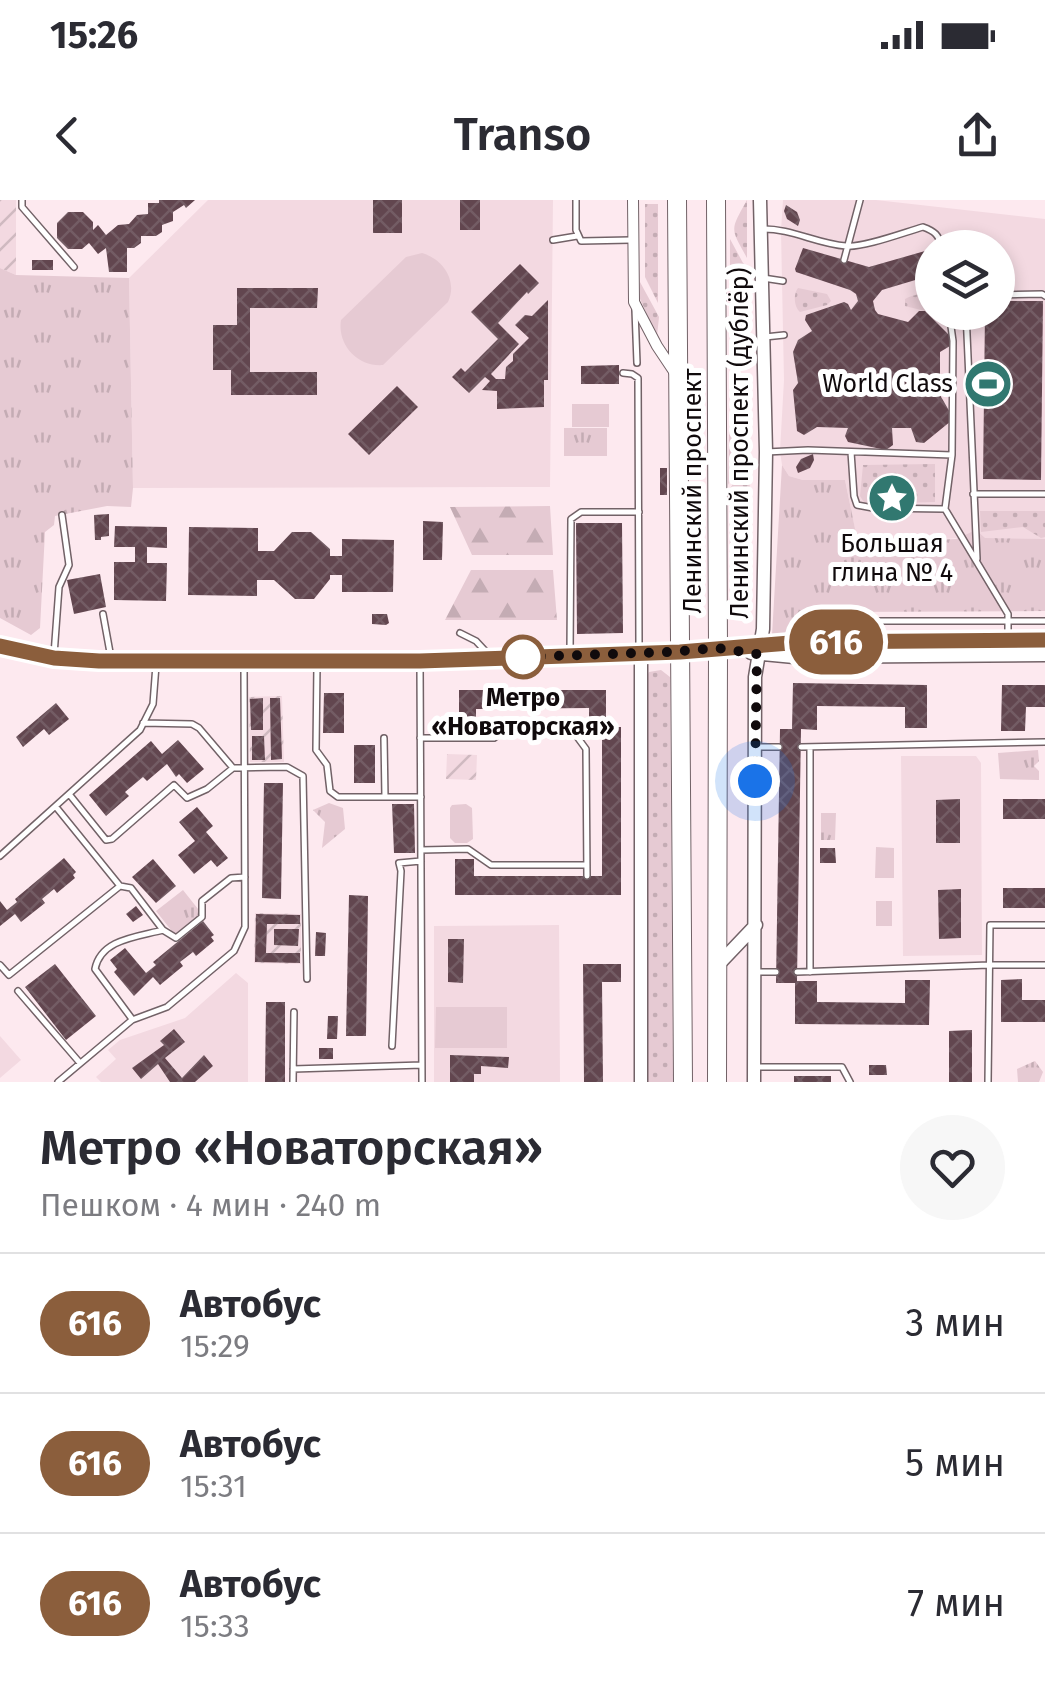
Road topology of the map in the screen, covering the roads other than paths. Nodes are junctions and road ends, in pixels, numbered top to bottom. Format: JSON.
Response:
{"nodes":[{"id":1,"x":22,"y":200,"type":"edge"},
{"id":2,"x":576,"y":200,"type":"edge"},
{"id":3,"x":633,"y":200,"type":"edge"},
{"id":4,"x":678,"y":200,"type":"edge"},
{"id":5,"x":716,"y":200,"type":"edge"},
{"id":6,"x":760,"y":200,"type":"edge"},
{"id":7,"x":860,"y":200,"type":"edge"},
{"id":8,"x":761,"y":229,"type":"junction"},
{"id":9,"x":933,"y":230,"type":"edge"},
{"id":10,"x":577,"y":236,"type":"junction"},
{"id":11,"x":553,"y":240,"type":"dead end"},
{"id":12,"x":634,"y":240,"type":"junction"},
{"id":13,"x":849,"y":247,"type":"junction"},
{"id":14,"x":844,"y":260,"type":"dead end"},
{"id":15,"x":74,"y":267,"type":"dead end"},
{"id":16,"x":763,"y":278,"type":"junction"},
{"id":17,"x":783,"y":281,"type":"dead end"},
{"id":18,"x":1015,"y":295,"type":"edge"},
{"id":19,"x":1045,"y":296,"type":"edge"},
{"id":20,"x":634,"y":302,"type":"junction"},
{"id":21,"x":951,"y":330,"type":"edge"},
{"id":22,"x":967,"y":330,"type":"edge"},
{"id":23,"x":784,"y":335,"type":"dead end"},
{"id":24,"x":765,"y":336,"type":"junction"},
{"id":25,"x":637,"y":364,"type":"dead end"},
{"id":26,"x":623,"y":373,"type":"dead end"},
{"id":27,"x":678,"y":377,"type":"junction"},
{"id":28,"x":851,"y":451,"type":"junction"},
{"id":29,"x":773,"y":452,"type":"junction"},
{"id":30,"x":952,"y":455,"type":"junction"},
{"id":31,"x":972,"y":494,"type":"junction"},
{"id":32,"x":1045,"y":494,"type":"edge"},
{"id":33,"x":945,"y":508,"type":"junction"},
{"id":34,"x":639,"y":512,"type":"junction"},
{"id":35,"x":62,"y":515,"type":"dead end"},
{"id":36,"x":976,"y":562,"type":"junction"},
{"id":37,"x":104,"y":614,"type":"dead end"},
{"id":38,"x":1045,"y":621,"type":"edge"},
{"id":39,"x":1008,"y":622,"type":"junction"},
{"id":40,"x":460,"y":633,"type":"dead end"},
{"id":41,"x":1008,"y":640,"type":"junction"},
{"id":42,"x":1045,"y":640,"type":"edge"},
{"id":43,"x":802,"y":642,"type":"junction"},
{"id":44,"x":0,"y":646,"type":"edge"},
{"id":45,"x":718,"y":648,"type":"junction"},
{"id":46,"x":640,"y":649,"type":"junction"},
{"id":47,"x":758,"y":649,"type":"junction"},
{"id":48,"x":680,"y":652,"type":"junction"},
{"id":49,"x":570,"y":654,"type":"junction"},
{"id":50,"x":1045,"y":655,"type":"edge"},
{"id":51,"x":54,"y":658,"type":"junction"},
{"id":52,"x":492,"y":658,"type":"junction"},
{"id":53,"x":111,"y":661,"type":"junction"},
{"id":54,"x":420,"y":661,"type":"junction"},
{"id":55,"x":156,"y":662,"type":"junction"},
{"id":56,"x":244,"y":662,"type":"junction"},
{"id":57,"x":317,"y":662,"type":"junction"},
{"id":58,"x":143,"y":723,"type":"junction"},
{"id":59,"x":384,"y":738,"type":"dead end"},
{"id":60,"x":420,"y":738,"type":"junction"},
{"id":61,"x":1045,"y":742,"type":"edge"},
{"id":62,"x":755,"y":746,"type":"junction"},
{"id":63,"x":779,"y":747,"type":"dead end"},
{"id":64,"x":801,"y":747,"type":"dead end"},
{"id":65,"x":810,"y":747,"type":"junction"},
{"id":66,"x":244,"y":767,"type":"junction"},
{"id":67,"x":232,"y":768,"type":"junction"},
{"id":68,"x":69,"y":794,"type":"junction"},
{"id":69,"x":385,"y":797,"type":"junction"},
{"id":70,"x":420,"y":797,"type":"junction"},
{"id":71,"x":56,"y":806,"type":"junction"},
{"id":72,"x":421,"y":850,"type":"junction"},
{"id":73,"x":0,"y":856,"type":"edge"},
{"id":74,"x":421,"y":861,"type":"junction"},
{"id":75,"x":587,"y":865,"type":"junction"},
{"id":76,"x":587,"y":876,"type":"dead end"},
{"id":77,"x":245,"y":877,"type":"junction"},
{"id":78,"x":120,"y":886,"type":"junction"},
{"id":79,"x":756,"y":925,"type":"junction"},
{"id":80,"x":1045,"y":925,"type":"edge"},
{"id":81,"x":162,"y":930,"type":"junction"},
{"id":82,"x":989,"y":964,"type":"junction"},
{"id":83,"x":0,"y":965,"type":"edge"},
{"id":84,"x":1045,"y":965,"type":"edge"},
{"id":85,"x":716,"y":967,"type":"junction"},
{"id":86,"x":754,"y":972,"type":"junction"},
{"id":87,"x":776,"y":972,"type":"dead end"},
{"id":88,"x":798,"y":972,"type":"dead end"},
{"id":89,"x":810,"y":972,"type":"junction"},
{"id":90,"x":307,"y":978,"type":"dead end"},
{"id":91,"x":18,"y":991,"type":"dead end"},
{"id":92,"x":294,"y":1012,"type":"dead end"},
{"id":93,"x":132,"y":1020,"type":"junction"},
{"id":94,"x":392,"y":1046,"type":"dead end"},
{"id":95,"x":80,"y":1063,"type":"junction"},
{"id":96,"x":422,"y":1065,"type":"junction"},
{"id":97,"x":293,"y":1069,"type":"junction"},
{"id":98,"x":754,"y":1075,"type":"edge"},
{"id":99,"x":58,"y":1082,"type":"edge"},
{"id":100,"x":293,"y":1082,"type":"edge"},
{"id":101,"x":422,"y":1082,"type":"edge"},
{"id":102,"x":642,"y":1082,"type":"edge"},
{"id":103,"x":682,"y":1082,"type":"edge"},
{"id":104,"x":717,"y":1082,"type":"edge"},
{"id":105,"x":850,"y":1082,"type":"edge"},
{"id":106,"x":988,"y":1082,"type":"edge"}],
"edges":[{"from":1,"to":15,"type":"lane"},
{"from":2,"to":10,"type":"lane"},
{"from":3,"to":12,"type":"street"},
{"from":4,"to":27,"type":"main road","name":"Ленинский проспект"},
{"from":5,"to":45,"type":"main road","name":"Ленинский проспект"},
{"from":6,"to":8,"type":"street","name":"Ленинский проспект (дублёр)"},
{"from":7,"to":13,"type":"lane"},
{"from":8,"to":13,"type":"lane"},
{"from":8,"to":16,"type":"street","name":"Ленинский проспект (дублёр)"},
{"from":9,"to":13,"type":"lane"},
{"from":10,"to":11,"type":"lane"},
{"from":10,"to":12,"type":"lane"},
{"from":12,"to":20,"type":"street"},
{"from":13,"to":14,"type":"lane"},
{"from":16,"to":17,"type":"lane"},
{"from":16,"to":24,"type":"street","name":"Ленинский проспект (дублёр)"},
{"from":18,"to":19,"type":"lane"},
{"from":20,"to":25,"type":"lane"},
{"from":20,"to":27,"type":"street"},
{"from":21,"to":30,"type":"lane"},
{"from":22,"to":31,"type":"lane"},
{"from":23,"to":24,"type":"lane"},
{"from":24,"to":29,"type":"street","name":"Ленинский проспект (дублёр)"},
{"from":26,"to":34,"type":"lane"},
{"from":27,"to":48,"type":"main road","name":"Ленинский проспект"},
{"from":28,"to":29,"type":"lane"},
{"from":28,"to":30,"type":"lane"},
{"from":28,"to":33,"type":"lane"},
{"from":29,"to":47,"type":"street","name":"Ленинский проспект (дублёр)"},
{"from":30,"to":33,"type":"lane"},
{"from":31,"to":32,"type":"lane"},
{"from":31,"to":36,"type":"lane"},
{"from":33,"to":36,"type":"lane"},
{"from":34,"to":46,"type":"lane"},
{"from":34,"to":49,"type":"lane"},
{"from":35,"to":51,"type":"lane"},
{"from":36,"to":39,"type":"lane"},
{"from":37,"to":53,"type":"lane"},
{"from":38,"to":39,"type":"lane"},
{"from":39,"to":41,"type":"lane"},
{"from":39,"to":43,"type":"lane"},
{"from":40,"to":52,"type":"lane"},
{"from":41,"to":42,"type":"street"},
{"from":41,"to":43,"type":"street"},
{"from":43,"to":47,"type":"street"},
{"from":44,"to":51,"type":"street"},
{"from":45,"to":47,"type":"street"},
{"from":45,"to":48,"type":"street"},
{"from":45,"to":85,"type":"main road","name":"Ленинский проспект"},
{"from":46,"to":48,"type":"street"},
{"from":46,"to":49,"type":"street"},
{"from":46,"to":102,"type":"street"},
{"from":47,"to":50,"type":"street"},
{"from":47,"to":62,"type":"street","name":"Ленинский проспект (дублёр)"},
{"from":48,"to":103,"type":"main road","name":"Ленинский проспект"},
{"from":49,"to":52,"type":"street"},
{"from":51,"to":53,"type":"street"},
{"from":52,"to":54,"type":"street"},
{"from":53,"to":55,"type":"street"},
{"from":54,"to":57,"type":"street"},
{"from":54,"to":60,"type":"lane"},
{"from":55,"to":56,"type":"street"},
{"from":55,"to":58,"type":"lane"},
{"from":56,"to":57,"type":"street"},
{"from":56,"to":66,"type":"lane"},
{"from":57,"to":69,"type":"lane"},
{"from":58,"to":67,"type":"lane"},
{"from":58,"to":68,"type":"lane"},
{"from":59,"to":69,"type":"lane"},
{"from":60,"to":70,"type":"lane"},
{"from":60,"to":75,"type":"lane"},
{"from":61,"to":65,"type":"lane"},
{"from":62,"to":63,"type":"lane"},
{"from":62,"to":79,"type":"street","name":"Ленинский проспект (дублёр)"},
{"from":64,"to":65,"type":"lane"},
{"from":65,"to":89,"type":"lane"},
{"from":66,"to":67,"type":"lane"},
{"from":66,"to":77,"type":"lane"},
{"from":66,"to":90,"type":"lane"},
{"from":67,"to":68,"type":"lane"},
{"from":68,"to":71,"type":"lane"},
{"from":69,"to":70,"type":"lane"},
{"from":70,"to":72,"type":"lane"},
{"from":71,"to":73,"type":"lane"},
{"from":71,"to":78,"type":"lane"},
{"from":72,"to":74,"type":"lane"},
{"from":72,"to":75,"type":"lane"},
{"from":74,"to":94,"type":"lane"},
{"from":74,"to":96,"type":"lane"},
{"from":75,"to":76,"type":"lane"},
{"from":77,"to":81,"type":"lane"},
{"from":77,"to":93,"type":"lane"},
{"from":78,"to":81,"type":"lane"},
{"from":78,"to":83,"type":"lane"},
{"from":79,"to":85,"type":"street"},
{"from":79,"to":86,"type":"street","name":"Ленинский проспект (дублёр)"},
{"from":80,"to":82,"type":"lane"},
{"from":81,"to":93,"type":"lane"},
{"from":82,"to":84,"type":"lane"},
{"from":82,"to":89,"type":"lane"},
{"from":82,"to":106,"type":"lane"},
{"from":85,"to":104,"type":"main road","name":"Ленинский проспект"},
{"from":86,"to":87,"type":"lane"},
{"from":86,"to":98,"type":"street","name":"Ленинский проспект (дублёр)"},
{"from":88,"to":89,"type":"lane"},
{"from":91,"to":95,"type":"lane"},
{"from":92,"to":97,"type":"lane"},
{"from":93,"to":95,"type":"lane"},
{"from":95,"to":99,"type":"lane"},
{"from":96,"to":97,"type":"lane"},
{"from":96,"to":101,"type":"lane"},
{"from":97,"to":100,"type":"lane"},
{"from":98,"to":105,"type":"lane"}]}
